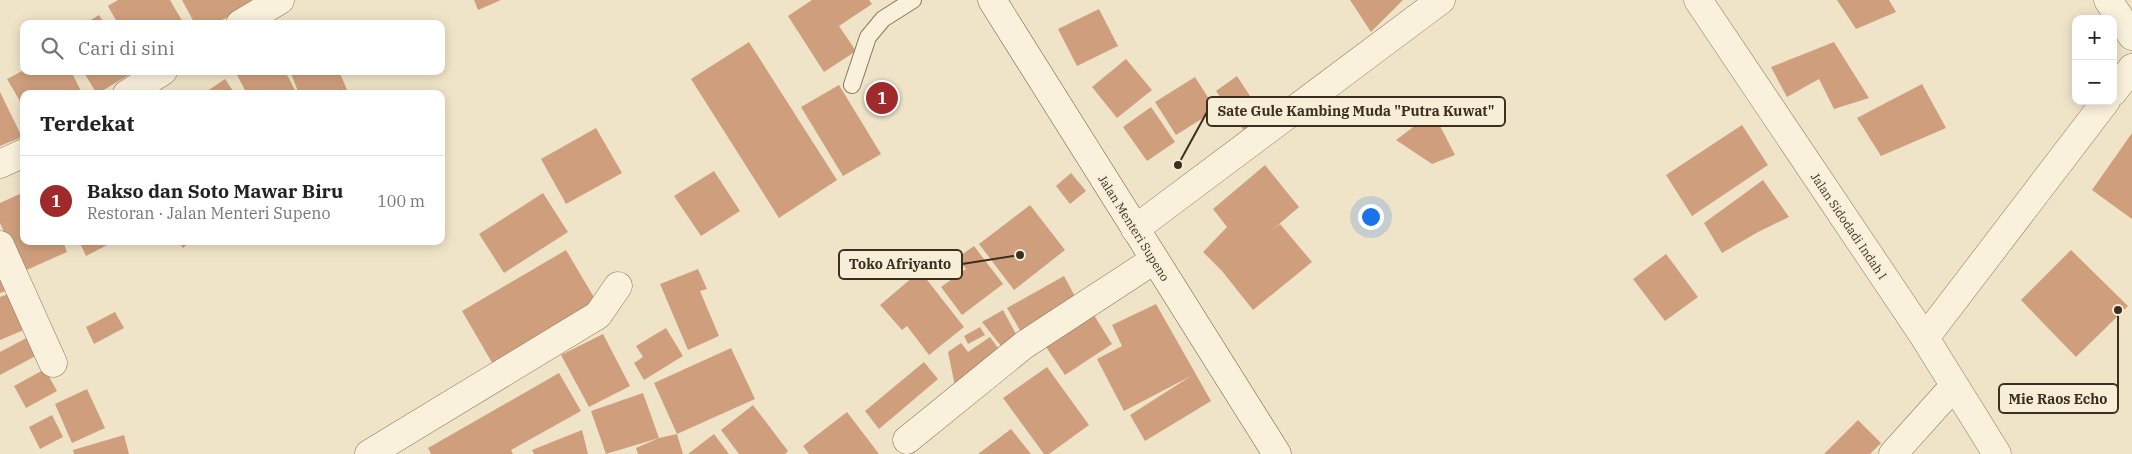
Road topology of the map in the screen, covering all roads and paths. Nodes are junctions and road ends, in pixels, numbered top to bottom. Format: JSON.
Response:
{"nodes":[{"id":1,"x":280,"y":0,"type":"edge"},
{"id":2,"x":913,"y":0,"type":"edge"},
{"id":3,"x":992,"y":0,"type":"edge"},
{"id":4,"x":1441,"y":0,"type":"edge"},
{"id":5,"x":1698,"y":0,"type":"edge"},
{"id":6,"x":2108,"y":0,"type":"edge"},
{"id":7,"x":247,"y":20,"type":"edge"},
{"id":8,"x":2132,"y":36,"type":"edge"},
{"id":9,"x":2132,"y":68,"type":"edge"},
{"id":10,"x":157,"y":75,"type":"edge"},
{"id":11,"x":852,"y":84,"type":"dead end"},
{"id":12,"x":2117,"y":87,"type":"edge"},
{"id":13,"x":133,"y":90,"type":"edge"},
{"id":14,"x":2103,"y":105,"type":"edge"},
{"id":15,"x":20,"y":155,"type":"edge"},
{"id":16,"x":0,"y":164,"type":"edge"},
{"id":17,"x":1135,"y":229,"type":"junction"},
{"id":18,"x":0,"y":245,"type":"edge"},
{"id":19,"x":1154,"y":260,"type":"junction"},
{"id":20,"x":618,"y":286,"type":"dead end"},
{"id":21,"x":1925,"y":338,"type":"junction"},
{"id":22,"x":53,"y":363,"type":"dead end"},
{"id":23,"x":1954,"y":386,"type":"junction"},
{"id":24,"x":907,"y":440,"type":"dead end"},
{"id":25,"x":1994,"y":453,"type":"edge"},
{"id":26,"x":369,"y":454,"type":"edge"},
{"id":27,"x":1277,"y":454,"type":"edge"},
{"id":28,"x":1893,"y":454,"type":"edge"}],
"edges":[{"from":1,"to":7,"type":"street"},
{"from":2,"to":11,"type":"lane"},
{"from":3,"to":17,"type":"street","name":"Jalan Menteri Supeno"},
{"from":4,"to":17,"type":"street"},
{"from":5,"to":21,"type":"street","name":"Jalan Sidodadi Indah I"},
{"from":6,"to":8,"type":"street"},
{"from":9,"to":12,"type":"street"},
{"from":10,"to":13,"type":"street"},
{"from":14,"to":21,"type":"street"},
{"from":15,"to":16,"type":"street"},
{"from":17,"to":19,"type":"street","name":"Jalan Menteri Supeno"},
{"from":18,"to":22,"type":"street"},
{"from":19,"to":24,"type":"street"},
{"from":19,"to":27,"type":"street","name":"Jalan Menteri Supeno"},
{"from":20,"to":26,"type":"street"},
{"from":21,"to":23,"type":"street","name":"Jalan Sidodadi Indah I"},
{"from":23,"to":25,"type":"street","name":"Jalan Sidodadi Indah I"},
{"from":23,"to":28,"type":"street"}]}
